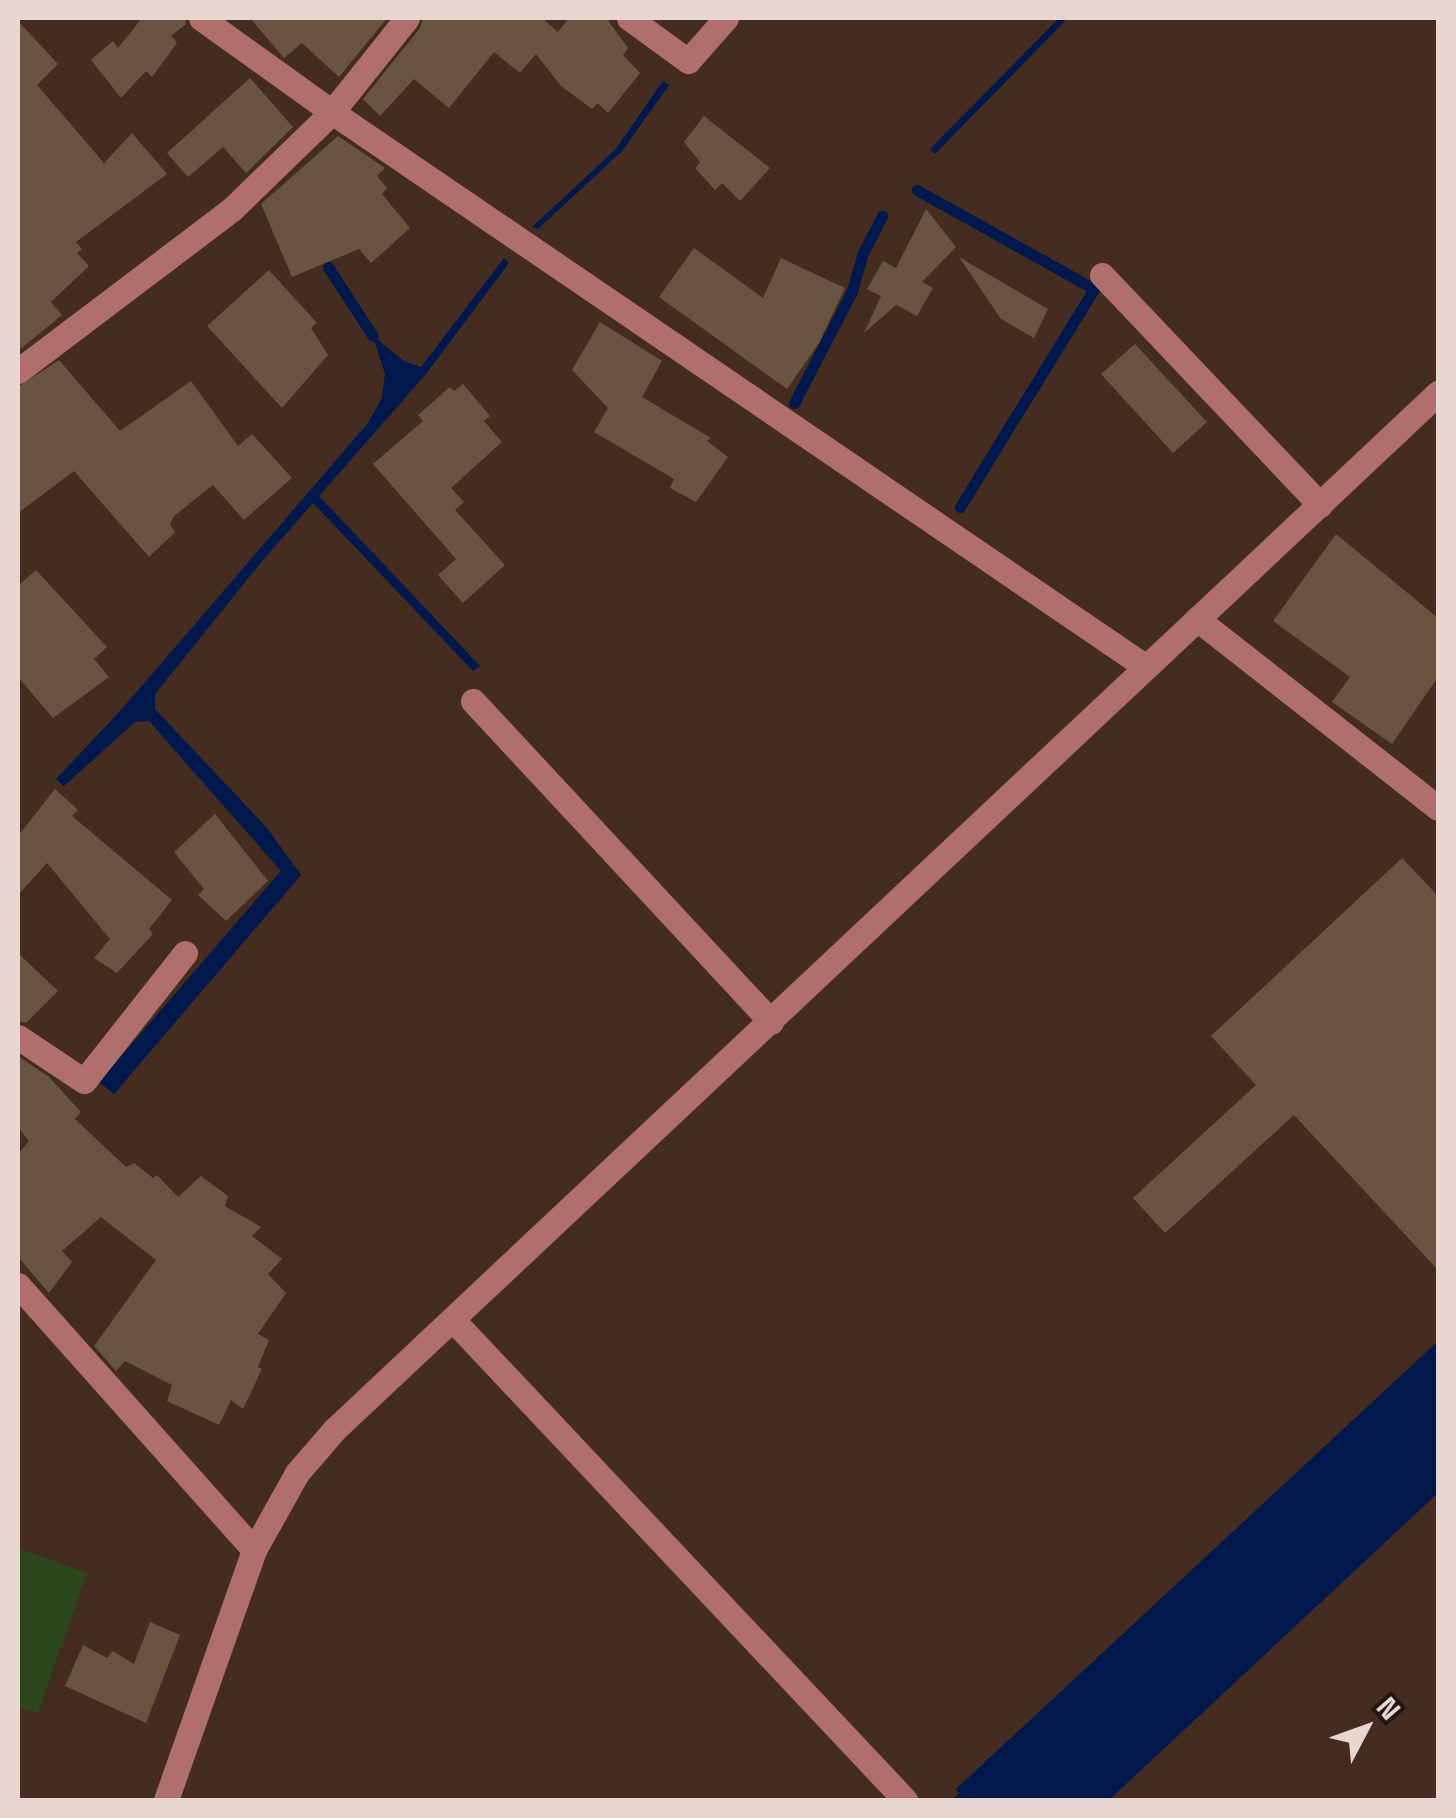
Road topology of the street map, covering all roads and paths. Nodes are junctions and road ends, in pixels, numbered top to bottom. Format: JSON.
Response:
{"nodes":[{"id":1,"x":202,"y":18,"type":"edge"},
{"id":2,"x":407,"y":18,"type":"edge"},
{"id":3,"x":629,"y":18,"type":"edge"},
{"id":4,"x":726,"y":18,"type":"edge"},
{"id":5,"x":332,"y":112,"type":"junction"},
{"id":6,"x":1102,"y":274,"type":"dead end"},
{"id":7,"x":18,"y":371,"type":"edge"},
{"id":8,"x":1438,"y":393,"type":"edge"},
{"id":9,"x":1320,"y":505,"type":"junction"},
{"id":10,"x":1197,"y":619,"type":"junction"},
{"id":11,"x":1146,"y":667,"type":"junction"},
{"id":12,"x":473,"y":701,"type":"dead end"},
{"id":13,"x":1438,"y":808,"type":"edge"},
{"id":14,"x":185,"y":953,"type":"dead end"},
{"id":15,"x":770,"y":1022,"type":"junction"},
{"id":16,"x":18,"y":1037,"type":"edge"},
{"id":17,"x":18,"y":1285,"type":"edge"},
{"id":18,"x":454,"y":1321,"type":"junction"},
{"id":19,"x":254,"y":1550,"type":"junction"},
{"id":20,"x":166,"y":1800,"type":"edge"},
{"id":21,"x":905,"y":1800,"type":"edge"}],
"edges":[{"from":1,"to":5,"type":"street"},
{"from":2,"to":5,"type":"street"},
{"from":3,"to":4,"type":"street"},
{"from":5,"to":7,"type":"street"},
{"from":5,"to":11,"type":"street"},
{"from":6,"to":9,"type":"street"},
{"from":8,"to":9,"type":"street"},
{"from":9,"to":10,"type":"street"},
{"from":10,"to":11,"type":"street"},
{"from":10,"to":13,"type":"street"},
{"from":11,"to":15,"type":"street"},
{"from":12,"to":15,"type":"street"},
{"from":14,"to":16,"type":"street"},
{"from":15,"to":18,"type":"street"},
{"from":17,"to":19,"type":"street"},
{"from":18,"to":19,"type":"street"},
{"from":18,"to":21,"type":"street"},
{"from":19,"to":20,"type":"street"}]}
